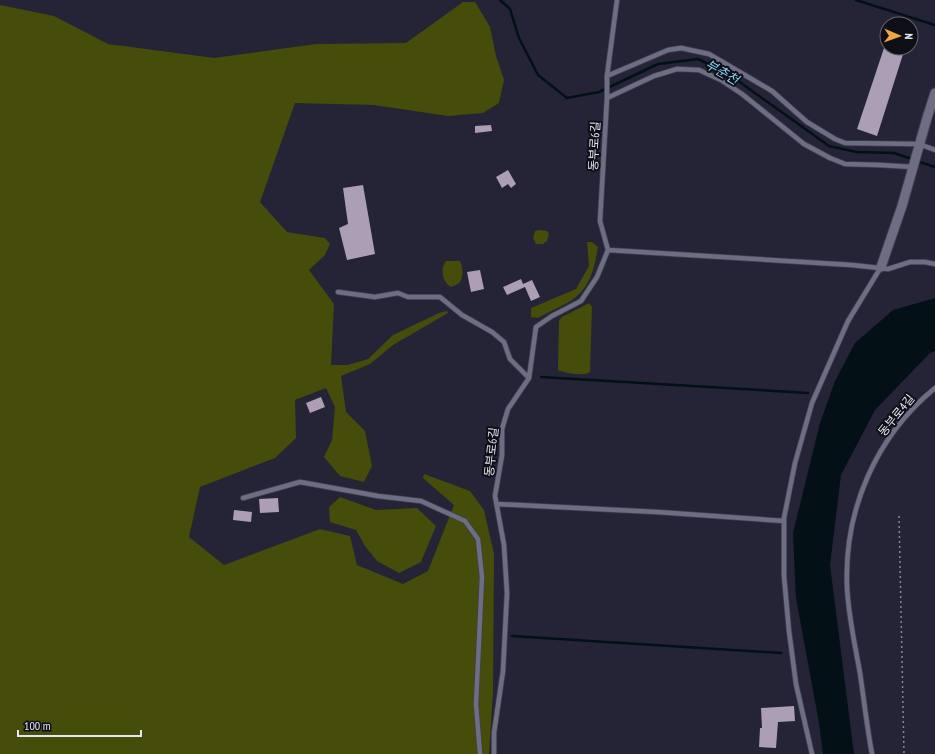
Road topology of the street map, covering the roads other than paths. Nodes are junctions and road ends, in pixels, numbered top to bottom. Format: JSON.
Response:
{"nodes":[{"id":1,"x":617,"y":0,"type":"edge"},
{"id":2,"x":607,"y":76,"type":"junction"},
{"id":3,"x":935,"y":93,"type":"edge"},
{"id":4,"x":607,"y":98,"type":"junction"},
{"id":5,"x":919,"y":144,"type":"junction"},
{"id":6,"x":935,"y":150,"type":"edge"},
{"id":7,"x":913,"y":168,"type":"junction"},
{"id":8,"x":608,"y":250,"type":"junction"},
{"id":9,"x":935,"y":264,"type":"edge"},
{"id":10,"x":881,"y":267,"type":"junction"},
{"id":11,"x":338,"y":292,"type":"dead end"},
{"id":12,"x":529,"y":378,"type":"junction"},
{"id":13,"x":935,"y":388,"type":"edge"},
{"id":14,"x":243,"y":498,"type":"dead end"},
{"id":15,"x":497,"y":504,"type":"junction"},
{"id":16,"x":784,"y":521,"type":"junction"},
{"id":17,"x":480,"y":754,"type":"edge"},
{"id":18,"x":494,"y":754,"type":"edge"},
{"id":19,"x":812,"y":754,"type":"edge"},
{"id":20,"x":872,"y":754,"type":"edge"}],
"edges":[{"from":1,"to":2,"type":"lane","name":"동부로6길"},
{"from":2,"to":4,"type":"lane","name":"동부로6길"},
{"from":2,"to":5,"type":"lane"},
{"from":3,"to":5,"type":"street"},
{"from":4,"to":7,"type":"lane"},
{"from":4,"to":8,"type":"lane","name":"동부로6길"},
{"from":5,"to":6,"type":"lane"},
{"from":5,"to":7,"type":"street"},
{"from":7,"to":10,"type":"street"},
{"from":8,"to":10,"type":"lane"},
{"from":8,"to":12,"type":"lane","name":"동부로6길"},
{"from":9,"to":10,"type":"lane"},
{"from":10,"to":16,"type":"lane"},
{"from":11,"to":12,"type":"lane"},
{"from":12,"to":15,"type":"lane","name":"동부로6길"},
{"from":13,"to":20,"type":"lane","name":"동부로4길"},
{"from":14,"to":17,"type":"lane"},
{"from":15,"to":16,"type":"lane"},
{"from":15,"to":18,"type":"lane","name":"동부로6길"},
{"from":16,"to":19,"type":"lane"}]}
